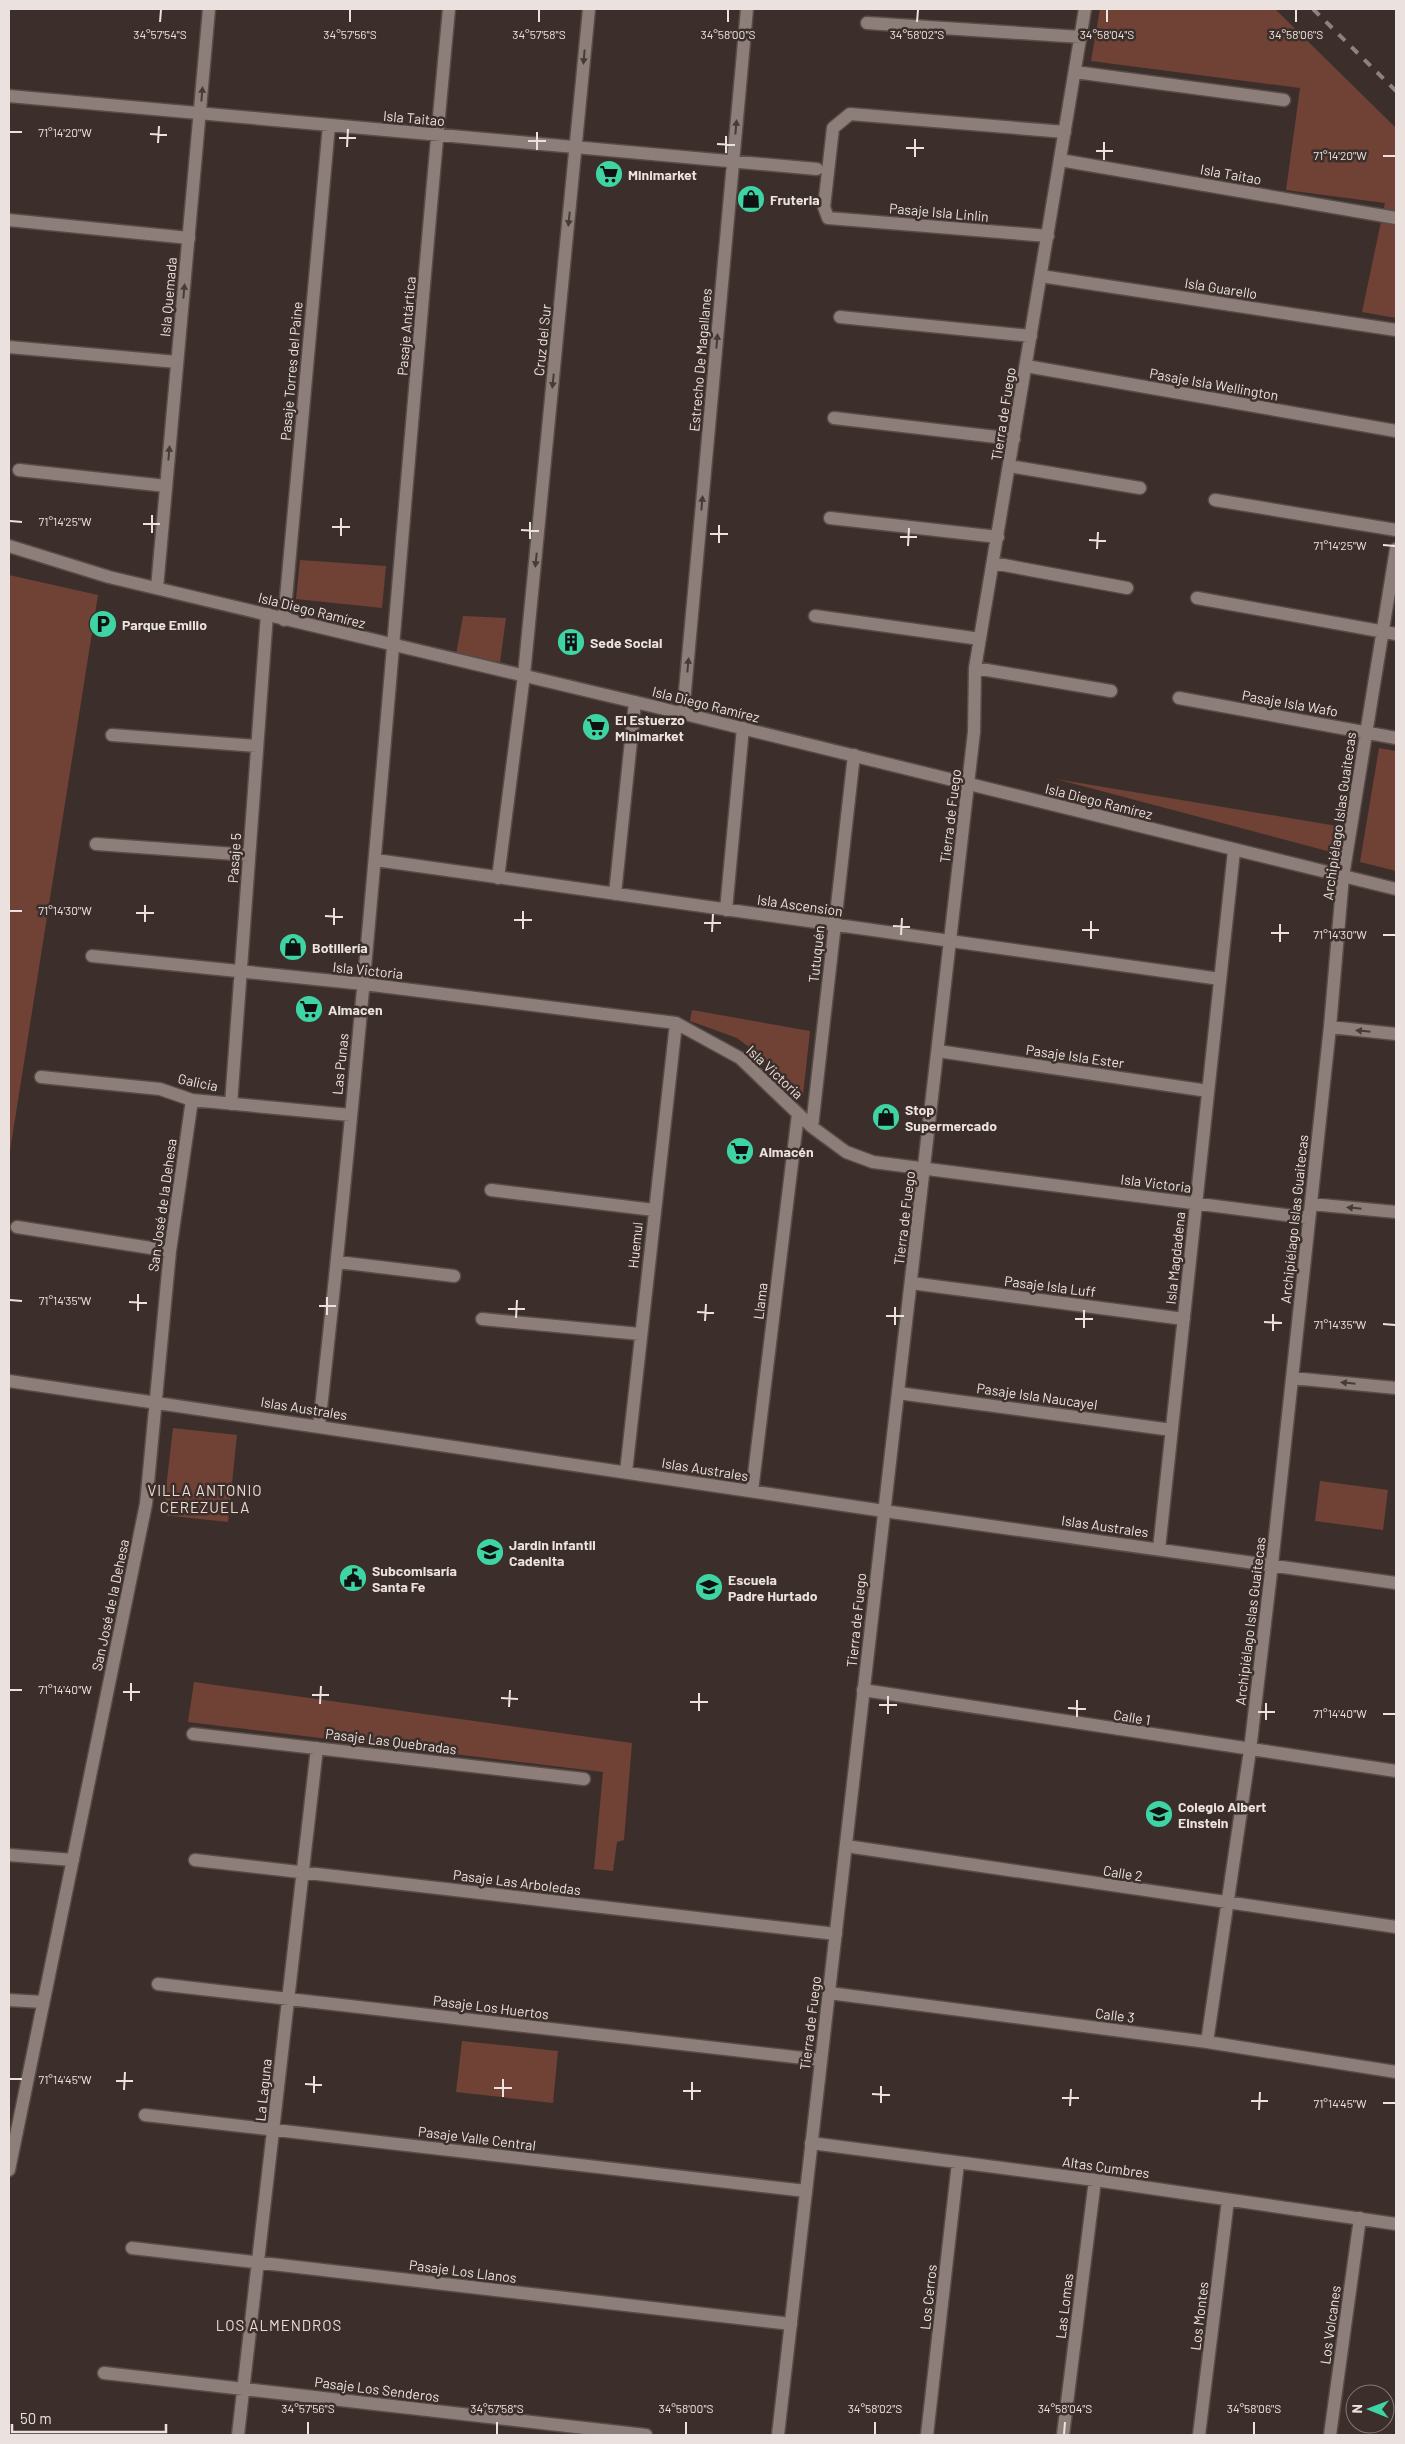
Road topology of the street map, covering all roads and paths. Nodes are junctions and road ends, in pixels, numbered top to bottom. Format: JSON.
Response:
{"nodes":[{"id":1,"x":209,"y":9,"type":"edge"},
{"id":2,"x":449,"y":9,"type":"edge"},
{"id":3,"x":589,"y":9,"type":"edge"},
{"id":4,"x":747,"y":9,"type":"edge"},
{"id":5,"x":1085,"y":9,"type":"edge"},
{"id":6,"x":867,"y":22,"type":"dead end"},
{"id":7,"x":1080,"y":37,"type":"junction"},
{"id":8,"x":1075,"y":72,"type":"junction"},
{"id":9,"x":9,"y":96,"type":"edge"},
{"id":10,"x":1284,"y":100,"type":"dead end"},
{"id":11,"x":200,"y":114,"type":"junction"},
{"id":12,"x":329,"y":125,"type":"junction"},
{"id":13,"x":1065,"y":132,"type":"junction"},
{"id":14,"x":437,"y":135,"type":"junction"},
{"id":15,"x":576,"y":148,"type":"junction"},
{"id":16,"x":1060,"y":160,"type":"junction"},
{"id":17,"x":733,"y":162,"type":"junction"},
{"id":18,"x":817,"y":169,"type":"dead end"},
{"id":19,"x":1396,"y":218,"type":"edge"},
{"id":20,"x":9,"y":220,"type":"edge"},
{"id":21,"x":1048,"y":236,"type":"junction"},
{"id":22,"x":189,"y":238,"type":"junction"},
{"id":23,"x":1041,"y":276,"type":"junction"},
{"id":24,"x":840,"y":317,"type":"dead end"},
{"id":25,"x":1396,"y":330,"type":"edge"},
{"id":26,"x":1031,"y":336,"type":"junction"},
{"id":27,"x":9,"y":347,"type":"edge"},
{"id":28,"x":177,"y":362,"type":"junction"},
{"id":29,"x":1026,"y":366,"type":"junction"},
{"id":30,"x":834,"y":418,"type":"dead end"},
{"id":31,"x":1396,"y":431,"type":"edge"},
{"id":32,"x":1014,"y":439,"type":"junction"},
{"id":33,"x":1009,"y":466,"type":"junction"},
{"id":34,"x":19,"y":470,"type":"dead end"},
{"id":35,"x":166,"y":486,"type":"junction"},
{"id":36,"x":1140,"y":488,"type":"dead end"},
{"id":37,"x":1215,"y":500,"type":"dead end"},
{"id":38,"x":830,"y":518,"type":"dead end"},
{"id":39,"x":1396,"y":530,"type":"edge"},
{"id":40,"x":998,"y":537,"type":"junction"},
{"id":41,"x":9,"y":546,"type":"edge"},
{"id":42,"x":1396,"y":548,"type":"edge"},
{"id":43,"x":993,"y":563,"type":"junction"},
{"id":44,"x":157,"y":588,"type":"junction"},
{"id":45,"x":1128,"y":588,"type":"dead end"},
{"id":46,"x":1197,"y":598,"type":"dead end"},
{"id":47,"x":267,"y":614,"type":"junction"},
{"id":48,"x":815,"y":616,"type":"dead end"},
{"id":49,"x":284,"y":620,"type":"junction"},
{"id":50,"x":1383,"y":631,"type":"junction"},
{"id":51,"x":1396,"y":634,"type":"edge"},
{"id":52,"x":980,"y":639,"type":"junction"},
{"id":53,"x":394,"y":646,"type":"junction"},
{"id":54,"x":976,"y":668,"type":"junction"},
{"id":55,"x":524,"y":675,"type":"junction"},
{"id":56,"x":1111,"y":691,"type":"dead end"},
{"id":57,"x":1179,"y":698,"type":"dead end"},
{"id":58,"x":635,"y":702,"type":"junction"},
{"id":59,"x":683,"y":713,"type":"junction"},
{"id":60,"x":743,"y":728,"type":"junction"},
{"id":61,"x":1366,"y":732,"type":"junction"},
{"id":62,"x":112,"y":735,"type":"dead end"},
{"id":63,"x":1396,"y":738,"type":"edge"},
{"id":64,"x":258,"y":746,"type":"junction"},
{"id":65,"x":854,"y":755,"type":"junction"},
{"id":66,"x":968,"y":784,"type":"junction"},
{"id":67,"x":96,"y":844,"type":"dead end"},
{"id":68,"x":1234,"y":851,"type":"junction"},
{"id":69,"x":249,"y":855,"type":"junction"},
{"id":70,"x":376,"y":860,"type":"junction"},
{"id":71,"x":1343,"y":876,"type":"junction"},
{"id":72,"x":498,"y":878,"type":"junction"},
{"id":73,"x":1396,"y":890,"type":"edge"},
{"id":74,"x":615,"y":894,"type":"junction"},
{"id":75,"x":726,"y":910,"type":"junction"},
{"id":76,"x":834,"y":925,"type":"junction"},
{"id":77,"x":951,"y":941,"type":"junction"},
{"id":78,"x":92,"y":956,"type":"dead end"},
{"id":79,"x":241,"y":972,"type":"junction"},
{"id":80,"x":1220,"y":979,"type":"junction"},
{"id":81,"x":364,"y":984,"type":"junction"},
{"id":82,"x":676,"y":1023,"type":"junction"},
{"id":83,"x":1330,"y":1027,"type":"junction"},
{"id":84,"x":1396,"y":1034,"type":"edge"},
{"id":85,"x":938,"y":1051,"type":"junction"},
{"id":86,"x":40,"y":1077,"type":"dead end"},
{"id":87,"x":1208,"y":1091,"type":"junction"},
{"id":88,"x":192,"y":1100,"type":"junction"},
{"id":89,"x":231,"y":1104,"type":"junction"},
{"id":90,"x":798,"y":1114,"type":"junction"},
{"id":91,"x":350,"y":1115,"type":"junction"},
{"id":92,"x":812,"y":1127,"type":"junction"},
{"id":93,"x":925,"y":1169,"type":"junction"},
{"id":94,"x":490,"y":1190,"type":"dead end"},
{"id":95,"x":1196,"y":1203,"type":"junction"},
{"id":96,"x":1311,"y":1204,"type":"junction"},
{"id":97,"x":654,"y":1210,"type":"junction"},
{"id":98,"x":1396,"y":1212,"type":"edge"},
{"id":99,"x":1309,"y":1218,"type":"junction"},
{"id":100,"x":17,"y":1227,"type":"dead end"},
{"id":101,"x":170,"y":1250,"type":"junction"},
{"id":102,"x":338,"y":1262,"type":"junction"},
{"id":103,"x":454,"y":1276,"type":"dead end"},
{"id":104,"x":911,"y":1283,"type":"junction"},
{"id":105,"x":482,"y":1319,"type":"dead end"},
{"id":106,"x":1184,"y":1319,"type":"junction"},
{"id":107,"x":640,"y":1334,"type":"junction"},
{"id":108,"x":1292,"y":1378,"type":"junction"},
{"id":109,"x":9,"y":1381,"type":"edge"},
{"id":110,"x":1396,"y":1388,"type":"edge"},
{"id":111,"x":898,"y":1393,"type":"junction"},
{"id":112,"x":157,"y":1401,"type":"junction"},
{"id":113,"x":319,"y":1426,"type":"junction"},
{"id":114,"x":1172,"y":1430,"type":"junction"},
{"id":115,"x":626,"y":1472,"type":"junction"},
{"id":116,"x":752,"y":1491,"type":"junction"},
{"id":117,"x":884,"y":1511,"type":"junction"},
{"id":118,"x":1159,"y":1549,"type":"junction"},
{"id":119,"x":1272,"y":1564,"type":"junction"},
{"id":120,"x":1396,"y":1583,"type":"edge"},
{"id":121,"x":863,"y":1690,"type":"junction"},
{"id":122,"x":193,"y":1734,"type":"dead end"},
{"id":123,"x":317,"y":1748,"type":"junction"},
{"id":124,"x":1250,"y":1750,"type":"junction"},
{"id":125,"x":1396,"y":1771,"type":"edge"},
{"id":126,"x":584,"y":1779,"type":"dead end"},
{"id":127,"x":846,"y":1846,"type":"junction"},
{"id":128,"x":9,"y":1855,"type":"edge"},
{"id":129,"x":73,"y":1860,"type":"junction"},
{"id":130,"x":195,"y":1860,"type":"dead end"},
{"id":131,"x":303,"y":1872,"type":"junction"},
{"id":132,"x":1227,"y":1903,"type":"junction"},
{"id":133,"x":1396,"y":1927,"type":"edge"},
{"id":134,"x":836,"y":1934,"type":"junction"},
{"id":135,"x":158,"y":1984,"type":"dead end"},
{"id":136,"x":829,"y":1993,"type":"junction"},
{"id":137,"x":288,"y":1998,"type":"junction"},
{"id":138,"x":9,"y":2000,"type":"edge"},
{"id":139,"x":43,"y":2002,"type":"junction"},
{"id":140,"x":1207,"y":2042,"type":"junction"},
{"id":141,"x":821,"y":2060,"type":"junction"},
{"id":142,"x":1396,"y":2072,"type":"edge"},
{"id":143,"x":145,"y":2115,"type":"dead end"},
{"id":144,"x":273,"y":2130,"type":"junction"},
{"id":145,"x":812,"y":2143,"type":"junction"},
{"id":146,"x":11,"y":2152,"type":"edge"},
{"id":147,"x":958,"y":2163,"type":"junction"},
{"id":148,"x":9,"y":2170,"type":"edge"},
{"id":149,"x":1095,"y":2180,"type":"junction"},
{"id":150,"x":806,"y":2191,"type":"junction"},
{"id":151,"x":1228,"y":2200,"type":"junction"},
{"id":152,"x":1360,"y":2218,"type":"junction"},
{"id":153,"x":1396,"y":2224,"type":"edge"},
{"id":154,"x":132,"y":2248,"type":"dead end"},
{"id":155,"x":258,"y":2263,"type":"junction"},
{"id":156,"x":791,"y":2324,"type":"junction"},
{"id":157,"x":104,"y":2373,"type":"dead end"},
{"id":158,"x":244,"y":2388,"type":"junction"},
{"id":159,"x":238,"y":2435,"type":"edge"},
{"id":160,"x":646,"y":2435,"type":"edge"},
{"id":161,"x":778,"y":2435,"type":"edge"},
{"id":162,"x":927,"y":2435,"type":"edge"},
{"id":163,"x":1063,"y":2435,"type":"edge"},
{"id":164,"x":1199,"y":2435,"type":"edge"},
{"id":165,"x":1330,"y":2435,"type":"edge"}],
"edges":[{"from":11,"to":1,"type":"street","name":"Isla Quemada","one_way":true},
{"from":2,"to":14,"type":"street","name":"Pasaje Antártica"},
{"from":3,"to":15,"type":"street","name":"Cruz del Sur","one_way":true},
{"from":17,"to":4,"type":"street","name":"Estrecho De Magallanes","one_way":true},
{"from":5,"to":7,"type":"street","name":"Tierra de Fuego"},
{"from":6,"to":7,"type":"street"},
{"from":7,"to":8,"type":"street","name":"Tierra de Fuego"},
{"from":8,"to":10,"type":"street"},
{"from":8,"to":13,"type":"street","name":"Tierra de Fuego"},
{"from":9,"to":11,"type":"street","name":"Isla Taitao"},
{"from":11,"to":12,"type":"street","name":"Isla Taitao"},
{"from":11,"to":22,"type":"street","name":"Isla Quemada"},
{"from":12,"to":14,"type":"street","name":"Isla Taitao"},
{"from":12,"to":49,"type":"street","name":"Pasaje Torres del Paine"},
{"from":13,"to":16,"type":"street","name":"Tierra de Fuego"},
{"from":13,"to":21,"type":"street","name":"Pasaje Isla Linlin"},
{"from":14,"to":15,"type":"street","name":"Isla Taitao"},
{"from":14,"to":53,"type":"street","name":"Pasaje Antártica"},
{"from":15,"to":17,"type":"street","name":"Isla Taitao"},
{"from":15,"to":55,"type":"street","name":"Cruz del Sur","one_way":true},
{"from":16,"to":19,"type":"street","name":"Isla Taitao"},
{"from":16,"to":21,"type":"street","name":"Tierra de Fuego"},
{"from":17,"to":18,"type":"street","name":"Isla Taitao"},
{"from":59,"to":17,"type":"street","name":"Estrecho De Magallanes","one_way":true},
{"from":20,"to":22,"type":"street"},
{"from":21,"to":23,"type":"street","name":"Tierra de Fuego"},
{"from":28,"to":22,"type":"street","name":"Isla Quemada","one_way":true},
{"from":23,"to":25,"type":"street","name":"Isla Guarello"},
{"from":23,"to":26,"type":"street","name":"Tierra de Fuego"},
{"from":24,"to":26,"type":"street"},
{"from":26,"to":29,"type":"street","name":"Tierra de Fuego"},
{"from":27,"to":28,"type":"street"},
{"from":35,"to":28,"type":"street","name":"Isla Quemada","one_way":true},
{"from":29,"to":31,"type":"street","name":"Pasaje Isla Wellington"},
{"from":29,"to":32,"type":"street","name":"Tierra de Fuego"},
{"from":30,"to":32,"type":"street"},
{"from":32,"to":33,"type":"street","name":"Tierra de Fuego"},
{"from":33,"to":36,"type":"street"},
{"from":33,"to":40,"type":"street","name":"Tierra de Fuego"},
{"from":34,"to":35,"type":"street"},
{"from":35,"to":44,"type":"street","name":"Isla Quemada"},
{"from":37,"to":39,"type":"street"},
{"from":38,"to":40,"type":"street"},
{"from":40,"to":43,"type":"street","name":"Tierra de Fuego"},
{"from":41,"to":44,"type":"street","name":"Isla Diego Ramírez"},
{"from":42,"to":50,"type":"street","name":"Archipiélago Islas Guaitecas"},
{"from":43,"to":45,"type":"street"},
{"from":43,"to":52,"type":"street","name":"Tierra de Fuego"},
{"from":44,"to":47,"type":"street","name":"Isla Diego Ramírez"},
{"from":46,"to":50,"type":"street"},
{"from":47,"to":49,"type":"street","name":"Isla Diego Ramírez"},
{"from":47,"to":64,"type":"street","name":"Pasaje 5"},
{"from":48,"to":52,"type":"street"},
{"from":49,"to":53,"type":"street","name":"Isla Diego Ramírez"},
{"from":50,"to":51,"type":"street"},
{"from":50,"to":61,"type":"street","name":"Archipiélago Islas Guaitecas"},
{"from":52,"to":54,"type":"street","name":"Tierra de Fuego"},
{"from":53,"to":55,"type":"street","name":"Isla Diego Ramírez"},
{"from":53,"to":70,"type":"street","name":"Las Punas"},
{"from":54,"to":56,"type":"street"},
{"from":54,"to":66,"type":"street","name":"Tierra de Fuego"},
{"from":55,"to":58,"type":"street","name":"Isla Diego Ramírez"},
{"from":55,"to":72,"type":"street","name":"Cruz del Sur"},
{"from":57,"to":61,"type":"street","name":"Pasaje Isla Wafo"},
{"from":58,"to":59,"type":"street","name":"Isla Diego Ramírez"},
{"from":58,"to":74,"type":"street"},
{"from":59,"to":60,"type":"street","name":"Isla Diego Ramírez"},
{"from":60,"to":65,"type":"street","name":"Isla Diego Ramírez"},
{"from":60,"to":75,"type":"street"},
{"from":61,"to":63,"type":"street","name":"Pasaje Isla Wafo"},
{"from":61,"to":71,"type":"street","name":"Archipiélago Islas Guaitecas"},
{"from":62,"to":64,"type":"street"},
{"from":64,"to":69,"type":"street","name":"Pasaje 5"},
{"from":65,"to":66,"type":"street","name":"Isla Diego Ramírez"},
{"from":65,"to":76,"type":"street","name":"Tutuquén"},
{"from":66,"to":68,"type":"street","name":"Isla Diego Ramírez"},
{"from":66,"to":77,"type":"street","name":"Tierra de Fuego"},
{"from":67,"to":69,"type":"street"},
{"from":68,"to":71,"type":"street","name":"Isla Diego Ramírez"},
{"from":68,"to":80,"type":"street","name":"Isla Magdadena"},
{"from":69,"to":79,"type":"street","name":"Pasaje 5"},
{"from":70,"to":72,"type":"street","name":"Isla Ascension"},
{"from":70,"to":81,"type":"street","name":"Las Punas"},
{"from":71,"to":73,"type":"street","name":"Isla Diego Ramírez"},
{"from":71,"to":83,"type":"street","name":"Archipiélago Islas Guaitecas"},
{"from":72,"to":74,"type":"street","name":"Isla Ascension"},
{"from":74,"to":75,"type":"street","name":"Isla Ascension"},
{"from":75,"to":76,"type":"street","name":"Isla Ascension"},
{"from":76,"to":77,"type":"street","name":"Isla Ascension"},
{"from":76,"to":92,"type":"street","name":"Tutuquén"},
{"from":77,"to":80,"type":"street","name":"Isla Ascension"},
{"from":77,"to":85,"type":"street","name":"Tierra de Fuego"},
{"from":78,"to":79,"type":"street","name":"Isla Victoria"},
{"from":79,"to":81,"type":"street","name":"Isla Victoria"},
{"from":79,"to":89,"type":"street","name":"Pasaje 5"},
{"from":80,"to":87,"type":"street","name":"Isla Magdadena"},
{"from":81,"to":82,"type":"street","name":"Isla Victoria"},
{"from":81,"to":91,"type":"street","name":"Las Punas"},
{"from":82,"to":90,"type":"street","name":"Isla Victoria"},
{"from":82,"to":97,"type":"street","name":"Huemul"},
{"from":84,"to":83,"type":"street","one_way":true},
{"from":83,"to":96,"type":"street","name":"Archipiélago Islas Guaitecas"},
{"from":85,"to":87,"type":"street","name":"Pasaje Isla Ester"},
{"from":85,"to":93,"type":"street","name":"Tierra de Fuego"},
{"from":86,"to":88,"type":"street","name":"Galicia"},
{"from":87,"to":95,"type":"street","name":"Isla Magdadena"},
{"from":88,"to":89,"type":"street","name":"Galicia"},
{"from":88,"to":101,"type":"street","name":"San José de la Dehesa"},
{"from":89,"to":91,"type":"street","name":"Galicia"},
{"from":90,"to":92,"type":"street","name":"Isla Victoria"},
{"from":90,"to":116,"type":"street","name":"Llama"},
{"from":91,"to":102,"type":"street","name":"Las Punas"},
{"from":92,"to":93,"type":"street","name":"Isla Victoria"},
{"from":93,"to":95,"type":"street","name":"Isla Victoria"},
{"from":93,"to":104,"type":"street","name":"Tierra de Fuego"},
{"from":94,"to":97,"type":"street"},
{"from":95,"to":99,"type":"street","name":"Isla Victoria"},
{"from":95,"to":106,"type":"street","name":"Isla Magdadena"},
{"from":98,"to":96,"type":"street","one_way":true},
{"from":96,"to":99,"type":"street","name":"Archipiélago Islas Guaitecas"},
{"from":97,"to":107,"type":"street","name":"Huemul"},
{"from":99,"to":108,"type":"street","name":"Archipiélago Islas Guaitecas"},
{"from":100,"to":101,"type":"street"},
{"from":101,"to":112,"type":"street","name":"San José de la Dehesa"},
{"from":102,"to":103,"type":"street"},
{"from":102,"to":113,"type":"street","name":"Las Punas"},
{"from":104,"to":106,"type":"street","name":"Pasaje Isla Luff"},
{"from":104,"to":111,"type":"street","name":"Tierra de Fuego"},
{"from":105,"to":107,"type":"street"},
{"from":106,"to":114,"type":"street","name":"Isla Magdadena"},
{"from":107,"to":115,"type":"street","name":"Huemul"},
{"from":110,"to":108,"type":"street","one_way":true},
{"from":108,"to":119,"type":"street","name":"Archipiélago Islas Guaitecas"},
{"from":109,"to":112,"type":"street","name":"Islas Australes"},
{"from":111,"to":114,"type":"street","name":"Pasaje Isla Naucayel"},
{"from":111,"to":117,"type":"street","name":"Tierra de Fuego"},
{"from":112,"to":113,"type":"street","name":"Islas Australes"},
{"from":112,"to":129,"type":"street","name":"San José de la Dehesa"},
{"from":113,"to":115,"type":"street","name":"Islas Australes"},
{"from":114,"to":118,"type":"street","name":"Isla Magdadena"},
{"from":115,"to":116,"type":"street","name":"Islas Australes"},
{"from":116,"to":117,"type":"street","name":"Islas Australes"},
{"from":117,"to":118,"type":"street","name":"Islas Australes"},
{"from":117,"to":121,"type":"street","name":"Tierra de Fuego"},
{"from":118,"to":119,"type":"street","name":"Islas Australes"},
{"from":119,"to":120,"type":"street","name":"Islas Australes"},
{"from":119,"to":124,"type":"street","name":"Archipiélago Islas Guaitecas"},
{"from":121,"to":124,"type":"street","name":"Calle 1"},
{"from":121,"to":127,"type":"street","name":"Tierra de Fuego"},
{"from":122,"to":123,"type":"street","name":"Pasaje Las Quebradas"},
{"from":123,"to":126,"type":"street","name":"Pasaje Las Quebradas"},
{"from":123,"to":131,"type":"street","name":"La Laguna"},
{"from":124,"to":125,"type":"street","name":"Calle 1"},
{"from":124,"to":132,"type":"street","name":"Archipiélago Islas Guaitecas"},
{"from":127,"to":132,"type":"street","name":"Calle 2"},
{"from":127,"to":134,"type":"street","name":"Tierra de Fuego"},
{"from":128,"to":129,"type":"street"},
{"from":129,"to":139,"type":"street","name":"San José de la Dehesa"},
{"from":130,"to":131,"type":"street","name":"Pasaje Las Arboledas"},
{"from":131,"to":134,"type":"street","name":"Pasaje Las Arboledas"},
{"from":131,"to":137,"type":"street","name":"La Laguna"},
{"from":132,"to":133,"type":"street","name":"Calle 2"},
{"from":132,"to":140,"type":"street","name":"Archipiélago Islas Guaitecas"},
{"from":134,"to":136,"type":"street","name":"Tierra de Fuego"},
{"from":135,"to":137,"type":"street","name":"Pasaje Los Huertos"},
{"from":136,"to":140,"type":"street","name":"Calle 3"},
{"from":136,"to":141,"type":"street","name":"Tierra de Fuego"},
{"from":137,"to":141,"type":"street","name":"Pasaje Los Huertos"},
{"from":137,"to":144,"type":"street","name":"La Laguna"},
{"from":138,"to":139,"type":"street"},
{"from":139,"to":146,"type":"street","name":"San José de la Dehesa"},
{"from":140,"to":142,"type":"street","name":"Calle 3"},
{"from":141,"to":145,"type":"street","name":"Tierra de Fuego"},
{"from":143,"to":144,"type":"street","name":"Pasaje Valle Central"},
{"from":144,"to":150,"type":"street","name":"Pasaje Valle Central"},
{"from":144,"to":155,"type":"street","name":"La Laguna"},
{"from":145,"to":147,"type":"street","name":"Altas Cumbres"},
{"from":145,"to":150,"type":"street","name":"Tierra de Fuego"},
{"from":146,"to":148,"type":"street","name":"San José de la Dehesa"},
{"from":147,"to":149,"type":"street","name":"Altas Cumbres"},
{"from":147,"to":162,"type":"street","name":"Los Cerros"},
{"from":149,"to":151,"type":"street","name":"Altas Cumbres"},
{"from":149,"to":163,"type":"street","name":"Las Lomas"},
{"from":150,"to":156,"type":"street","name":"Tierra de Fuego"},
{"from":151,"to":152,"type":"street","name":"Altas Cumbres"},
{"from":151,"to":164,"type":"street","name":"Los Montes"},
{"from":152,"to":153,"type":"street","name":"Altas Cumbres"},
{"from":152,"to":165,"type":"street","name":"Los Volcanes"},
{"from":154,"to":155,"type":"street","name":"Pasaje Los Llanos"},
{"from":155,"to":156,"type":"street","name":"Pasaje Los Llanos"},
{"from":155,"to":158,"type":"street","name":"La Laguna"},
{"from":156,"to":161,"type":"street","name":"Tierra de Fuego"},
{"from":157,"to":158,"type":"street","name":"Pasaje Los Senderos"},
{"from":158,"to":159,"type":"street","name":"La Laguna"},
{"from":158,"to":160,"type":"street","name":"Pasaje Los Senderos"}]}
